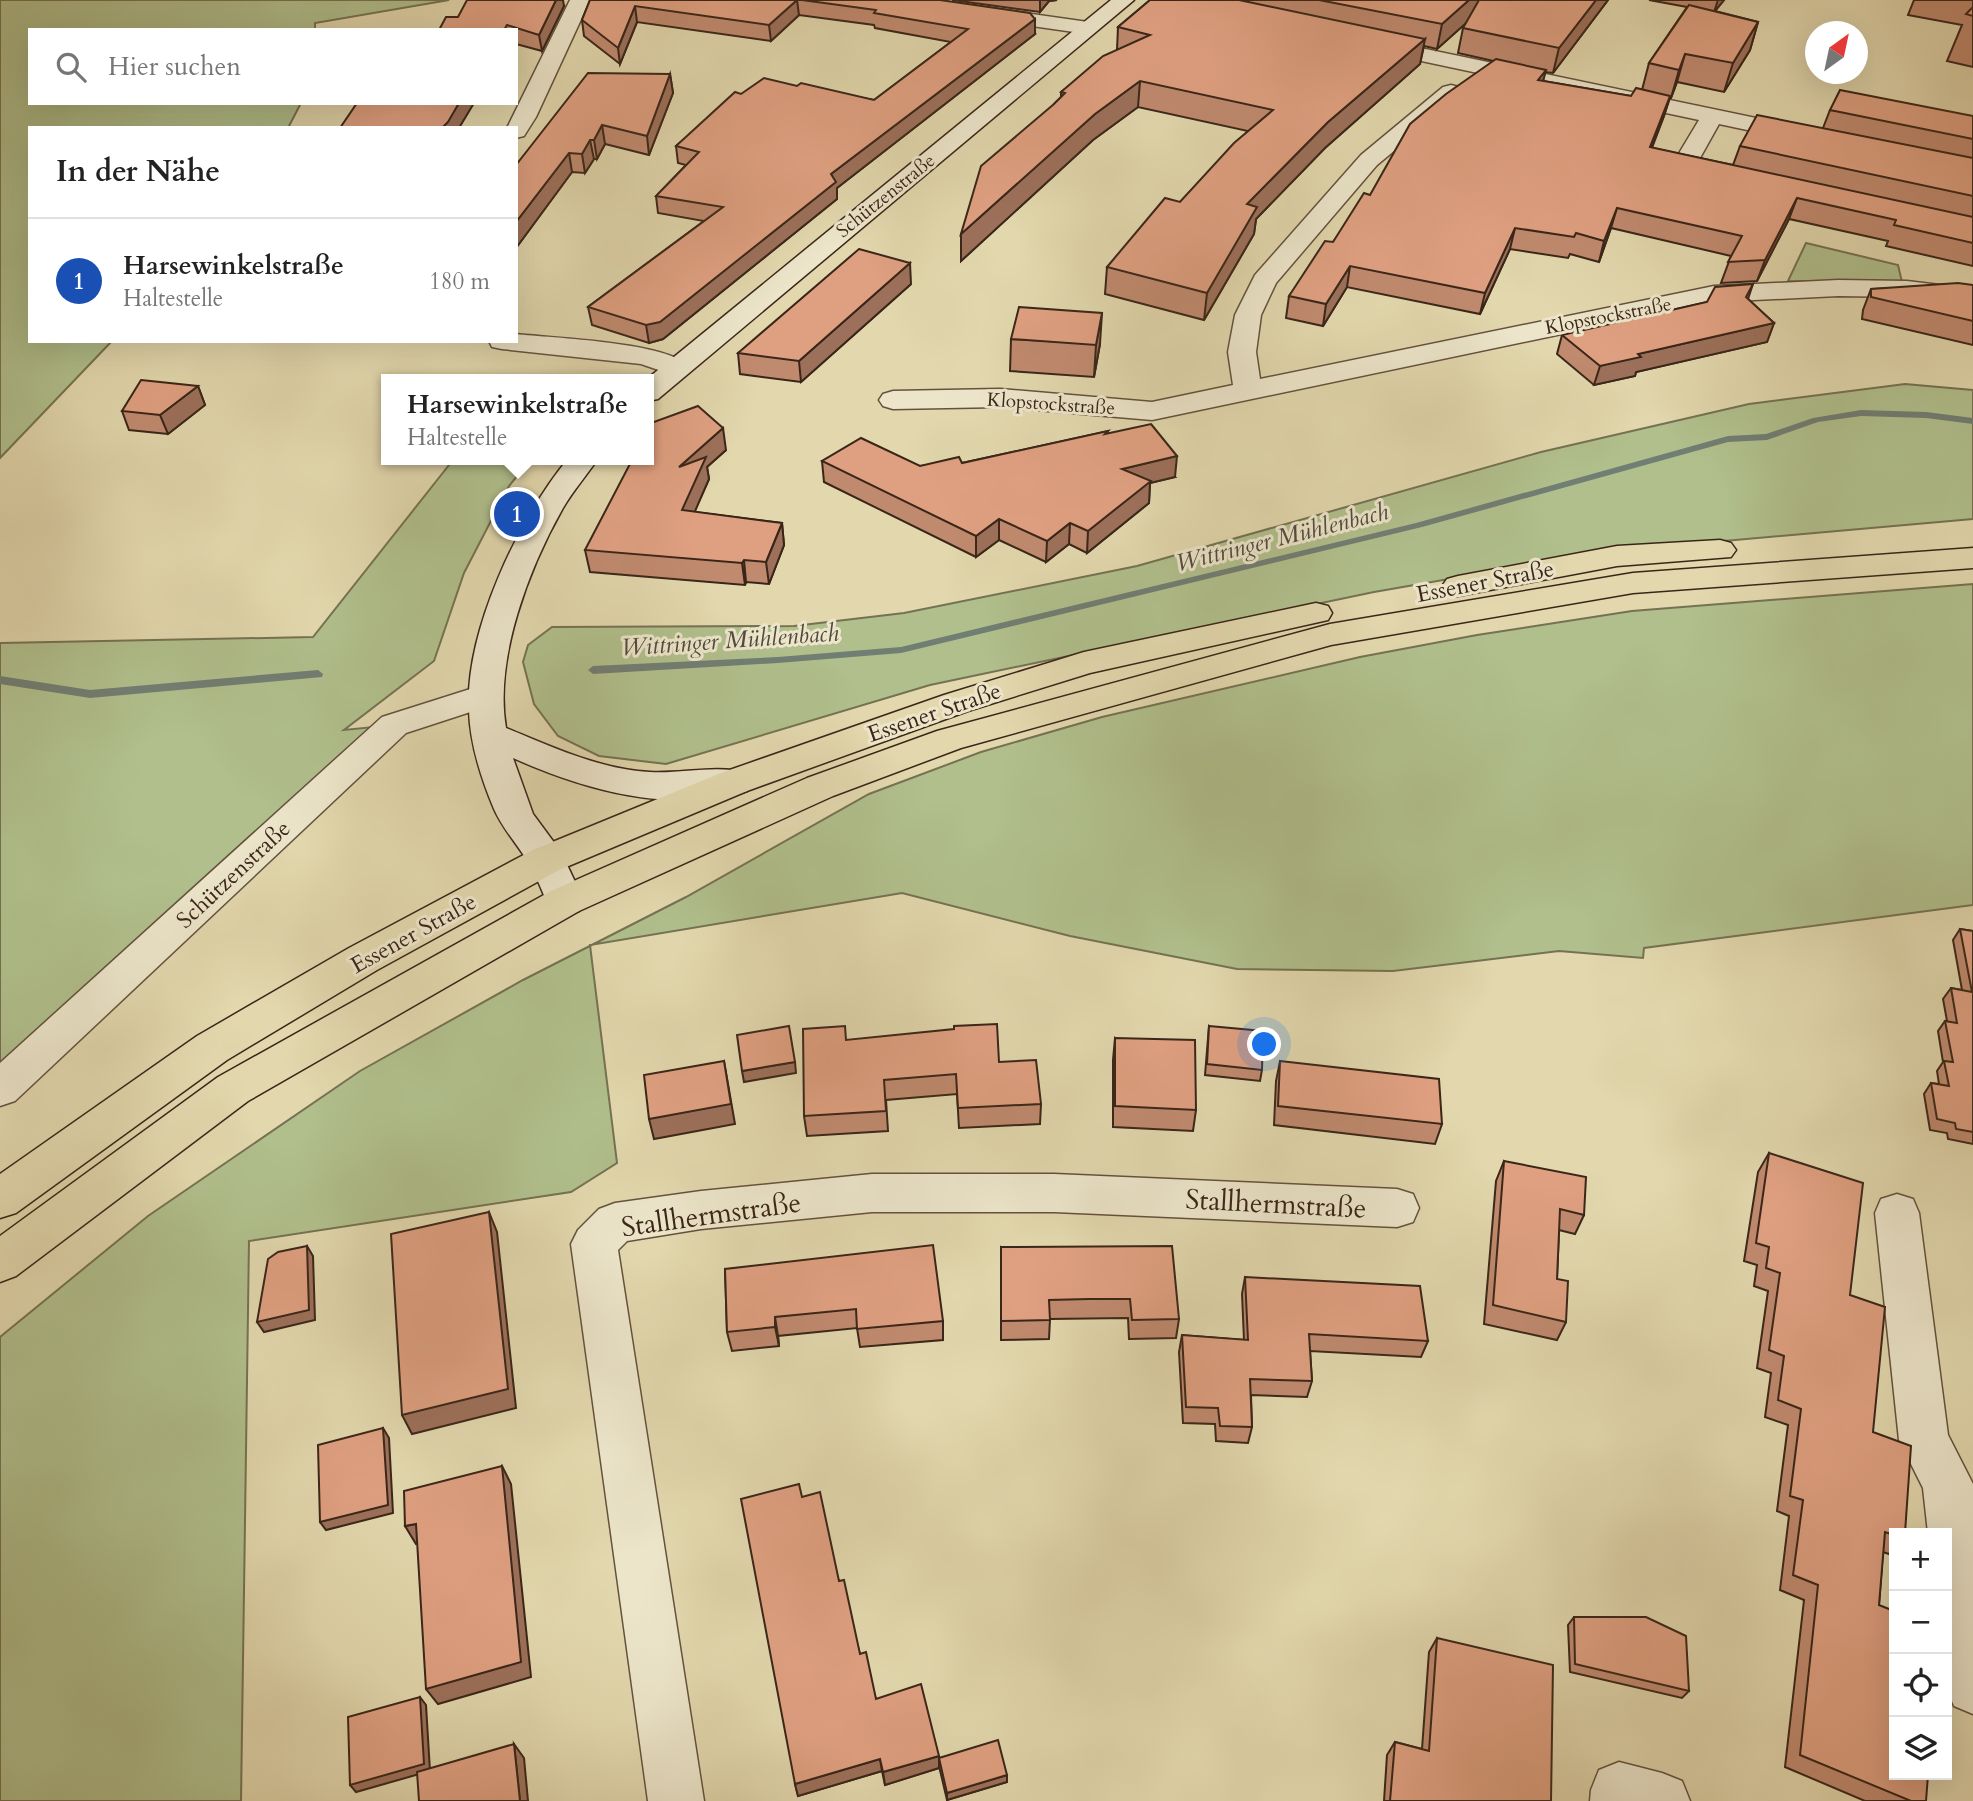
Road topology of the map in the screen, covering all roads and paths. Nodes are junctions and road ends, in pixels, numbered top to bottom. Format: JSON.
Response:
{"nodes":[{"id":1,"x":580,"y":0,"type":"edge"},
{"id":2,"x":890,"y":0,"type":"edge"},
{"id":3,"x":1124,"y":0,"type":"edge"},
{"id":4,"x":1088,"y":28,"type":"junction"},
{"id":5,"x":1347,"y":39,"type":"edge"},
{"id":6,"x":1488,"y":68,"type":"junction"},
{"id":7,"x":1712,"y":116,"type":"junction"},
{"id":8,"x":518,"y":128,"type":"edge"},
{"id":9,"x":1827,"y":140,"type":"edge"},
{"id":10,"x":1749,"y":181,"type":"edge"},
{"id":11,"x":1973,"y":298,"type":"edge"},
{"id":12,"x":518,"y":343,"type":"edge"},
{"id":13,"x":676,"y":368,"type":"junction"},
{"id":14,"x":654,"y":388,"type":"edge"},
{"id":15,"x":1248,"y":389,"type":"junction"},
{"id":16,"x":893,"y":400,"type":"dead end"},
{"id":17,"x":579,"y":465,"type":"edge"},
{"id":18,"x":1973,"y":534,"type":"edge"},
{"id":19,"x":1973,"y":558,"type":"edge"},
{"id":20,"x":1935,"y":561,"type":"junction"},
{"id":21,"x":1973,"y":568,"type":"edge"},
{"id":22,"x":486,"y":695,"type":"junction"},
{"id":23,"x":490,"y":736,"type":"junction"},
{"id":24,"x":734,"y":782,"type":"junction"},
{"id":25,"x":546,"y":860,"type":"junction"},
{"id":26,"x":565,"y":901,"type":"junction"},
{"id":27,"x":0,"y":1089,"type":"edge"},
{"id":28,"x":0,"y":1199,"type":"edge"},
{"id":29,"x":1397,"y":1208,"type":"dead end"},
{"id":30,"x":1898,"y":1213,"type":"dead end"},
{"id":31,"x":0,"y":1262,"type":"edge"},
{"id":32,"x":1973,"y":1687,"type":"edge"},
{"id":33,"x":676,"y":1801,"type":"edge"},
{"id":34,"x":1618,"y":1801,"type":"edge"},
{"id":35,"x":1662,"y":1801,"type":"edge"}],
"edges":[{"from":1,"to":8,"type":"street"},
{"from":2,"to":4,"type":"street"},
{"from":3,"to":4,"type":"street","name":"Schützenstraße"},
{"from":4,"to":13,"type":"street","name":"Schützenstraße"},
{"from":5,"to":6,"type":"street"},
{"from":6,"to":7,"type":"street"},
{"from":6,"to":15,"type":"street"},
{"from":7,"to":9,"type":"street"},
{"from":7,"to":10,"type":"street"},
{"from":11,"to":15,"type":"street","name":"Klopstockstraße"},
{"from":12,"to":13,"type":"street"},
{"from":13,"to":14,"type":"street","name":"Schützenstraße"},
{"from":15,"to":16,"type":"street","name":"Klopstockstraße"},
{"from":17,"to":22,"type":"street"},
{"from":18,"to":24,"type":"main road","name":"Essener Straße"},
{"from":19,"to":20,"type":"main road"},
{"from":20,"to":21,"type":"main road"},
{"from":20,"to":26,"type":"main road","name":"Essener Straße"},
{"from":22,"to":23,"type":"street"},
{"from":22,"to":27,"type":"street","name":"Schützenstraße"},
{"from":23,"to":24,"type":"street"},
{"from":23,"to":25,"type":"street"},
{"from":24,"to":25,"type":"main road","name":"Essener Straße"},
{"from":25,"to":26,"type":"street"},
{"from":25,"to":28,"type":"main road","name":"Essener Straße"},
{"from":26,"to":31,"type":"main road","name":"Essener Straße"},
{"from":29,"to":33,"type":"street","name":"Stallhermstraße"},
{"from":30,"to":32,"type":"street"},
{"from":34,"to":35,"type":"street"}]}
